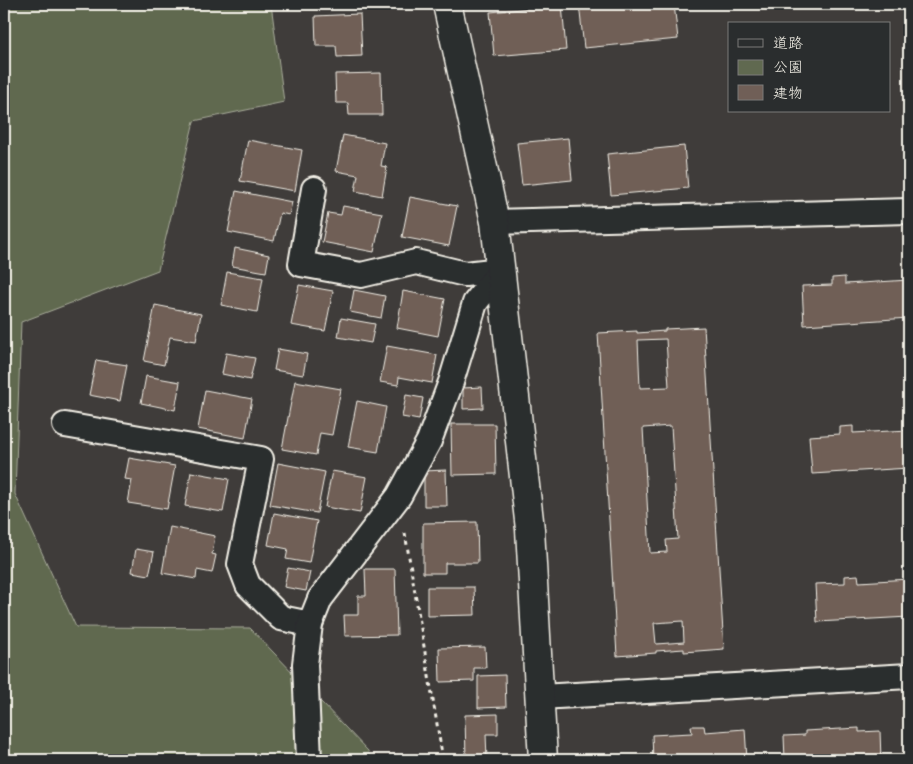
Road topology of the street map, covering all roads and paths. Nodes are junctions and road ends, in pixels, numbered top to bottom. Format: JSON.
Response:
{"nodes":[{"id":1,"x":447,"y":4,"type":"edge"},
{"id":2,"x":314,"y":189,"type":"dead end"},
{"id":3,"x":909,"y":211,"type":"edge"},
{"id":4,"x":495,"y":222,"type":"junction"},
{"id":5,"x":500,"y":270,"type":"junction"},
{"id":6,"x":65,"y":426,"type":"dead end"},
{"id":7,"x":399,"y":496,"type":"junction"},
{"id":8,"x":310,"y":624,"type":"junction"},
{"id":9,"x":909,"y":676,"type":"edge"},
{"id":10,"x":540,"y":697,"type":"junction"},
{"id":11,"x":309,"y":760,"type":"edge"},
{"id":12,"x":443,"y":760,"type":"edge"},
{"id":13,"x":543,"y":760,"type":"edge"}],
"edges":[{"from":1,"to":4,"type":"street"},
{"from":2,"to":5,"type":"street"},
{"from":3,"to":4,"type":"street"},
{"from":4,"to":5,"type":"street"},
{"from":5,"to":7,"type":"street"},
{"from":5,"to":10,"type":"street"},
{"from":6,"to":8,"type":"street"},
{"from":7,"to":8,"type":"street"},
{"from":7,"to":12,"type":"path"},
{"from":8,"to":11,"type":"street"},
{"from":9,"to":10,"type":"street"},
{"from":10,"to":13,"type":"street"}]}
